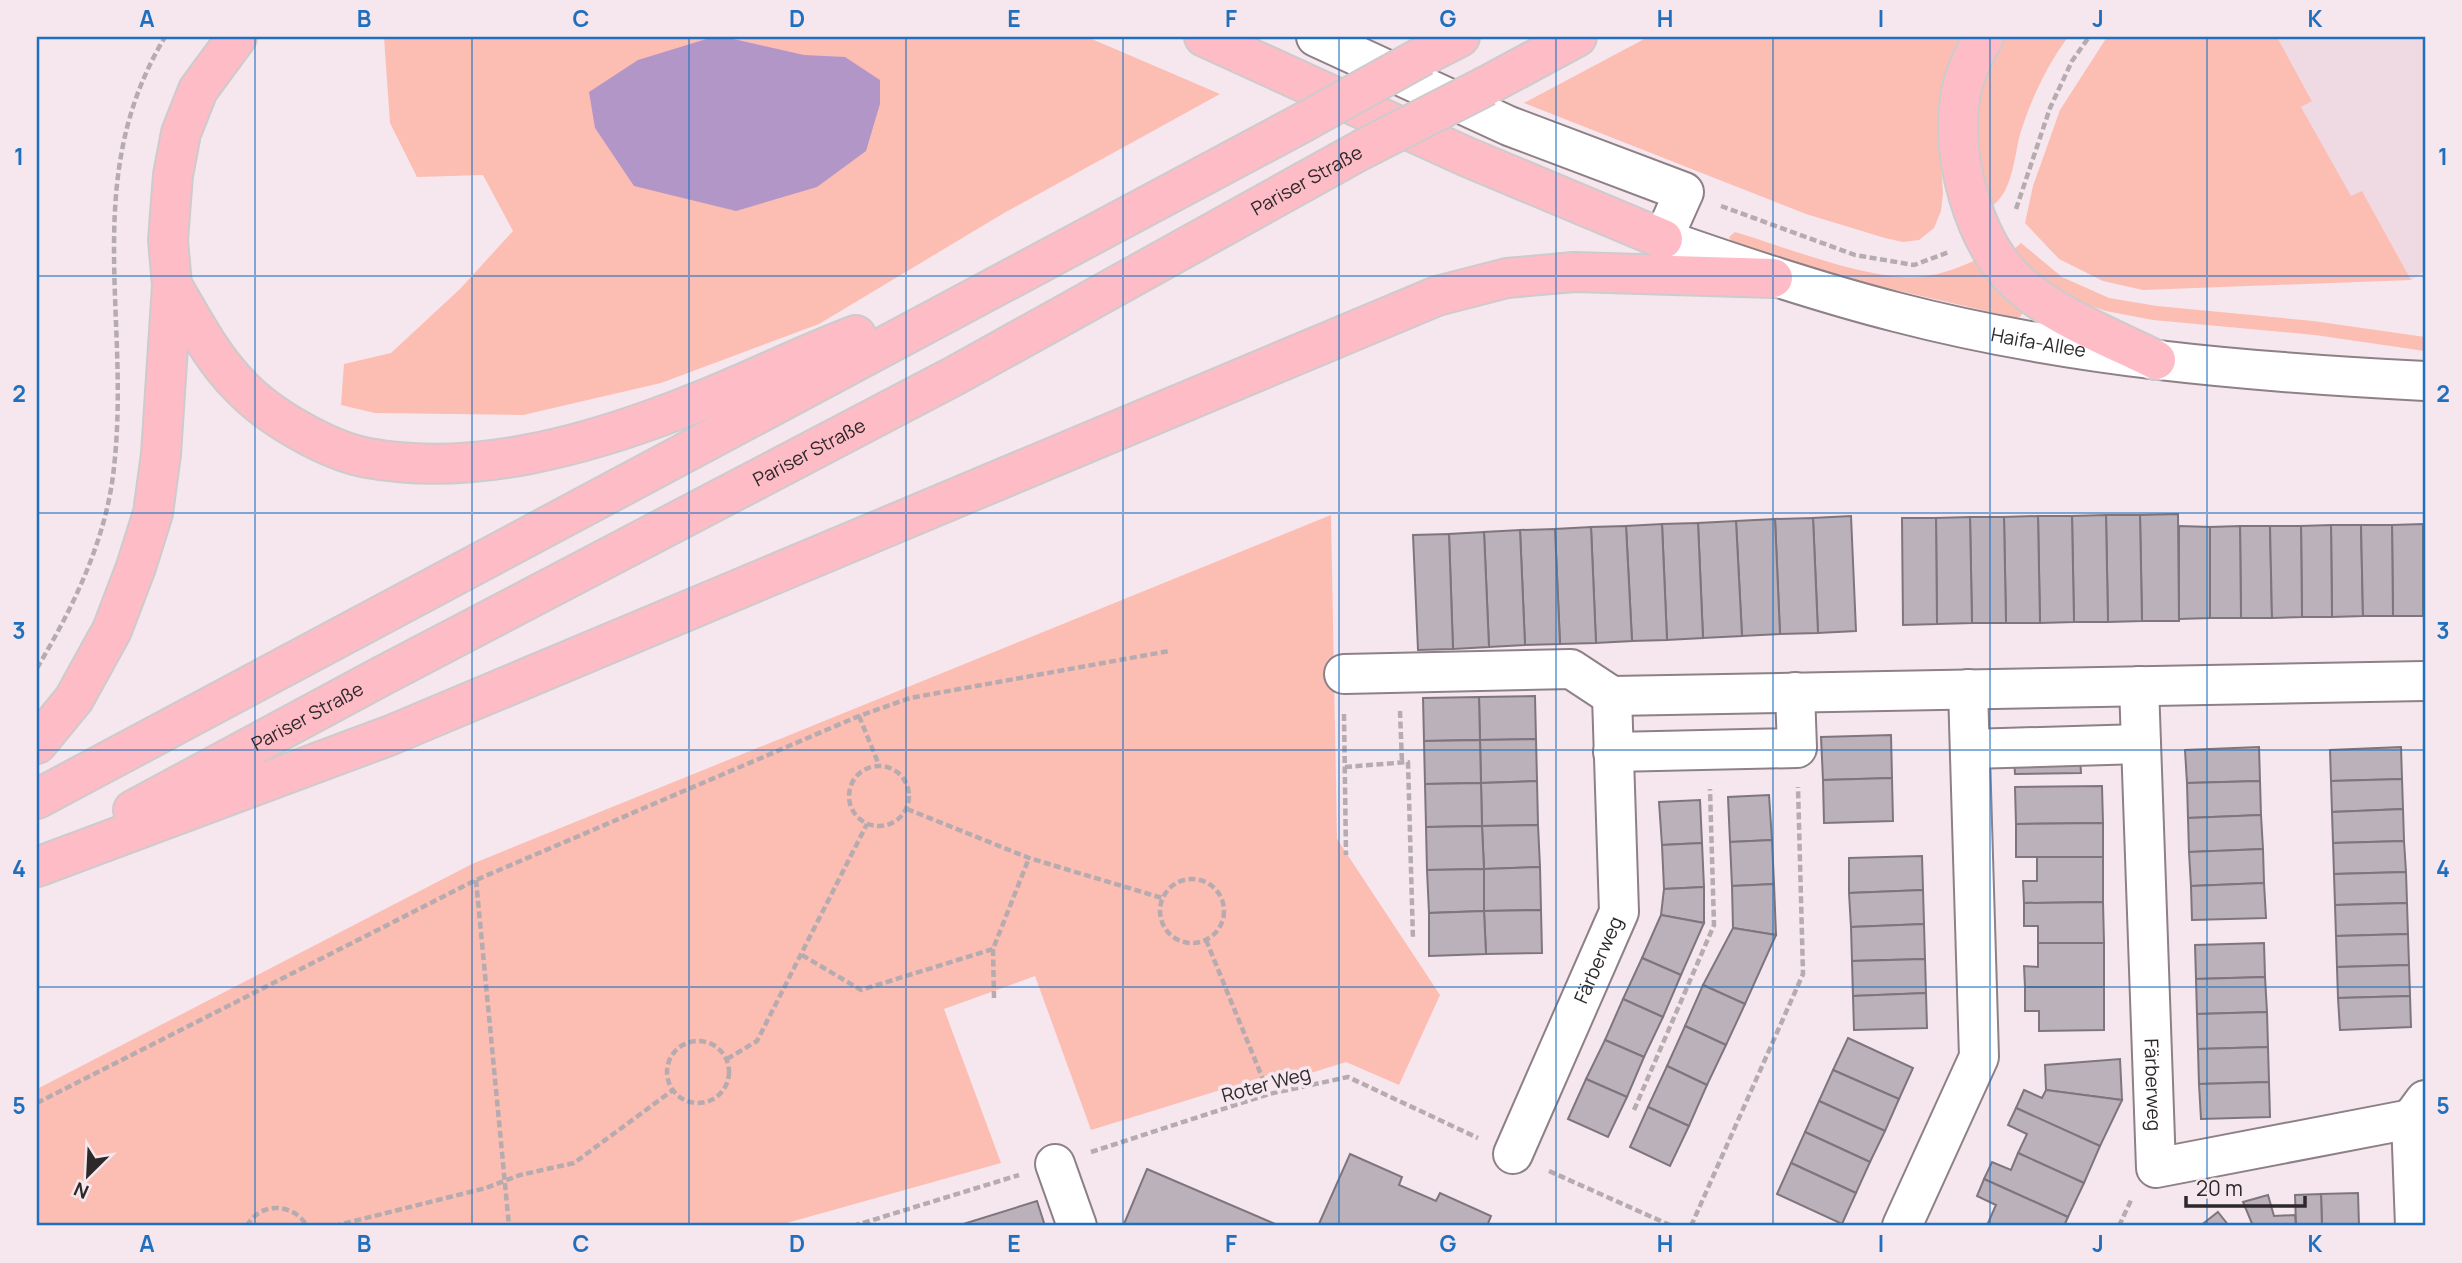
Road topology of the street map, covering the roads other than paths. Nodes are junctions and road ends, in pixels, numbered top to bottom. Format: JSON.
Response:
{"nodes":[{"id":1,"x":237,"y":37,"type":"edge"},
{"id":2,"x":1204,"y":37,"type":"edge"},
{"id":3,"x":1316,"y":37,"type":"edge"},
{"id":4,"x":1460,"y":37,"type":"edge"},
{"id":5,"x":1577,"y":37,"type":"edge"},
{"id":6,"x":1984,"y":37,"type":"edge"},
{"id":7,"x":1663,"y":239,"type":"junction"},
{"id":8,"x":1009,"y":278,"type":"junction"},
{"id":9,"x":1773,"y":278,"type":"junction"},
{"id":10,"x":172,"y":285,"type":"junction"},
{"id":11,"x":2156,"y":360,"type":"junction"},
{"id":12,"x":2425,"y":381,"type":"edge"},
{"id":13,"x":1344,"y":674,"type":"road end"},
{"id":14,"x":2425,"y":681,"type":"edge"},
{"id":15,"x":2139,"y":686,"type":"junction"},
{"id":16,"x":1968,"y":689,"type":"junction"},
{"id":17,"x":1795,"y":692,"type":"junction"},
{"id":18,"x":1612,"y":696,"type":"junction"},
{"id":19,"x":37,"y":744,"type":"edge"},
{"id":20,"x":2141,"y":744,"type":"junction"},
{"id":21,"x":1970,"y":749,"type":"junction"},
{"id":22,"x":1613,"y":752,"type":"junction"},
{"id":23,"x":37,"y":799,"type":"edge"},
{"id":24,"x":37,"y":865,"type":"edge"},
{"id":25,"x":2418,"y":1109,"type":"edge"},
{"id":26,"x":1513,"y":1154,"type":"road end"},
{"id":27,"x":1055,"y":1164,"type":"road end"},
{"id":28,"x":1077,"y":1226,"type":"edge"},
{"id":29,"x":1902,"y":1226,"type":"edge"},
{"id":30,"x":2415,"y":1226,"type":"edge"}],
"edges":[{"from":1,"to":10,"type":"highway"},
{"from":2,"to":7,"type":"highway"},
{"from":3,"to":7,"type":"street"},
{"from":4,"to":8,"type":"highway","bridge":true},
{"from":5,"to":24,"type":"highway","name":"Pariser Straße","bridge":true},
{"from":6,"to":11,"type":"highway"},
{"from":7,"to":9,"type":"street","name":"Haifa-Allee"},
{"from":8,"to":10,"type":"highway"},
{"from":8,"to":23,"type":"highway"},
{"from":9,"to":11,"type":"street","name":"Haifa-Allee"},
{"from":9,"to":24,"type":"highway"},
{"from":10,"to":19,"type":"highway"},
{"from":11,"to":12,"type":"street","name":"Haifa-Allee"},
{"from":13,"to":18,"type":"street"},
{"from":14,"to":15,"type":"street"},
{"from":15,"to":16,"type":"street"},
{"from":15,"to":20,"type":"street","name":"Färberweg"},
{"from":16,"to":17,"type":"street"},
{"from":16,"to":21,"type":"street"},
{"from":17,"to":18,"type":"street"},
{"from":17,"to":22,"type":"street"},
{"from":18,"to":22,"type":"street","name":"Färberweg"},
{"from":20,"to":21,"type":"street"},
{"from":20,"to":25,"type":"street","name":"Färberweg"},
{"from":21,"to":29,"type":"street"},
{"from":22,"to":26,"type":"street","name":"Färberweg"},
{"from":25,"to":30,"type":"street","name":"Färberweg"},
{"from":27,"to":28,"type":"street"}]}
